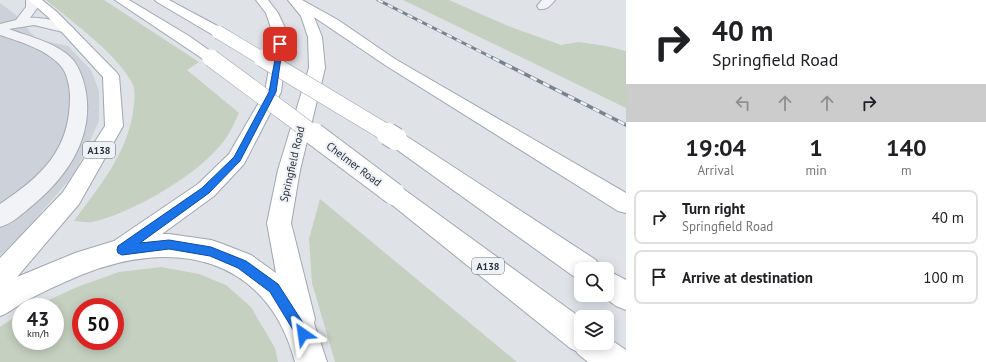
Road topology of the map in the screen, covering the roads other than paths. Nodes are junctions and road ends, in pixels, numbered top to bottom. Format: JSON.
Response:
{"nodes":[{"id":1,"x":32,"y":0,"type":"edge"},
{"id":2,"x":35,"y":0,"type":"edge"},
{"id":3,"x":121,"y":0,"type":"edge"},
{"id":4,"x":161,"y":0,"type":"edge"},
{"id":5,"x":262,"y":0,"type":"edge"},
{"id":6,"x":294,"y":0,"type":"edge"},
{"id":7,"x":308,"y":0,"type":"edge"},
{"id":8,"x":21,"y":21,"type":"junction"},
{"id":9,"x":333,"y":23,"type":"junction"},
{"id":10,"x":0,"y":29,"type":"edge"},
{"id":11,"x":67,"y":29,"type":"junction"},
{"id":12,"x":626,"y":204,"type":"edge"},
{"id":13,"x":0,"y":217,"type":"edge"},
{"id":14,"x":122,"y":250,"type":"junction"},
{"id":15,"x":576,"y":262,"type":"edge"},
{"id":16,"x":0,"y":277,"type":"edge"},
{"id":17,"x":614,"y":288,"type":"edge"},
{"id":18,"x":626,"y":296,"type":"edge"},
{"id":19,"x":0,"y":302,"type":"edge"},
{"id":20,"x":574,"y":332,"type":"edge"},
{"id":21,"x":307,"y":348,"type":"edge"},
{"id":22,"x":598,"y":350,"type":"edge"},
{"id":23,"x":614,"y":362,"type":"edge"}],
"edges":[{"from":1,"to":8,"type":"lane"},
{"from":2,"to":11,"type":"main road","number":"A138"},
{"from":3,"to":20,"type":"main road","name":"Chelmer Road","number":"A138","bridge":true},
{"from":4,"to":15,"type":"main road","bridge":true},
{"from":5,"to":14,"type":"main road"},
{"from":6,"to":9,"type":"main road"},
{"from":6,"to":21,"type":"main road","name":"Springfield Road"},
{"from":7,"to":9,"type":"main road"},
{"from":8,"to":10,"type":"lane"},
{"from":8,"to":11,"type":"lane"},
{"from":9,"to":12,"type":"main road"},
{"from":10,"to":13,"type":"lane"},
{"from":11,"to":16,"type":"main road","number":"A138"},
{"from":14,"to":19,"type":"main road"},
{"from":14,"to":21,"type":"main road"},
{"from":17,"to":18,"type":"main road"},
{"from":22,"to":23,"type":"main road"}]}
